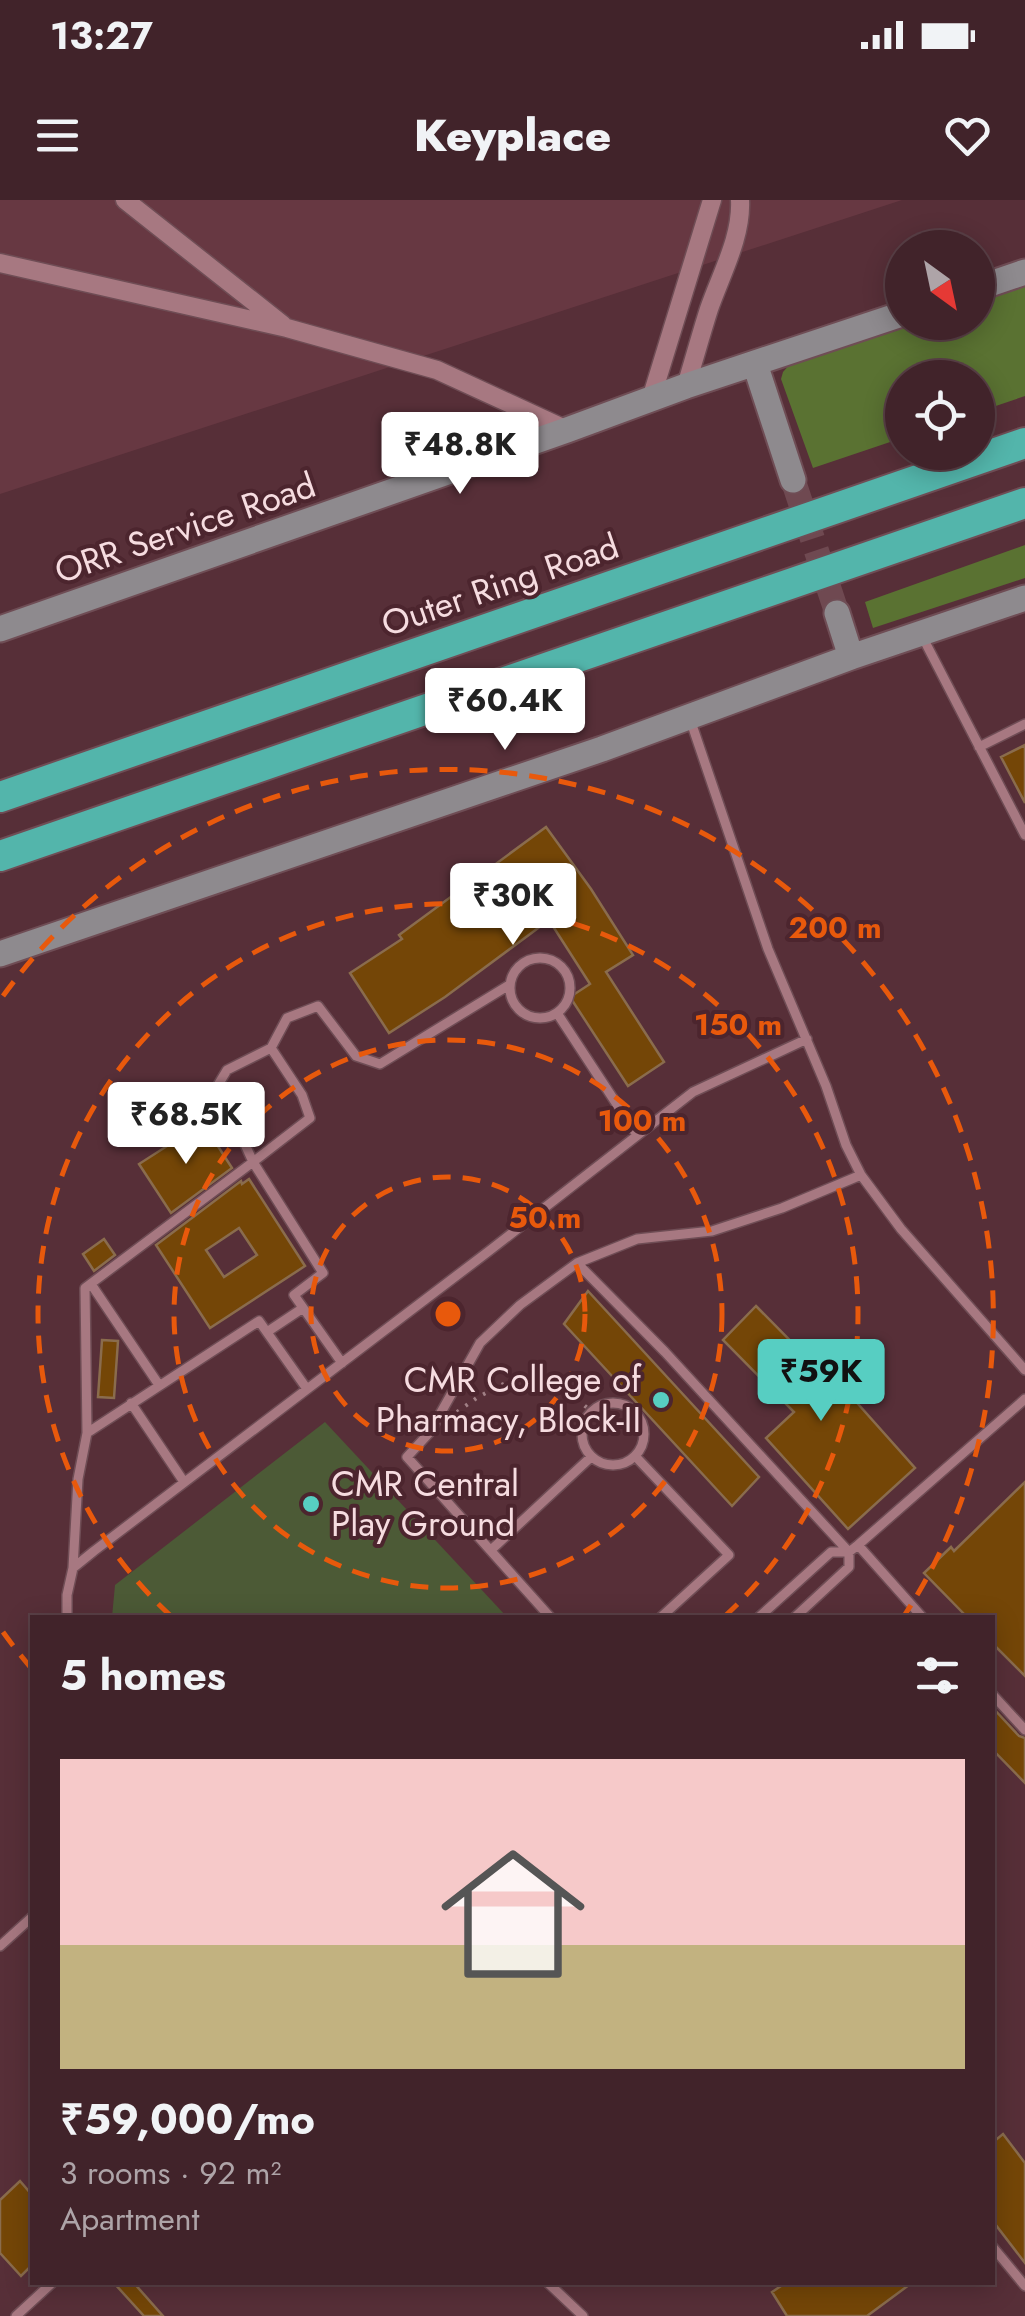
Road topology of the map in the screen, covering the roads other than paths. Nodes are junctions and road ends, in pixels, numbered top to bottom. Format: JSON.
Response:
{"nodes":[{"id":1,"x":124,"y":200,"type":"edge"},
{"id":2,"x":157,"y":200,"type":"edge"},
{"id":3,"x":712,"y":200,"type":"edge"},
{"id":4,"x":740,"y":200,"type":"edge"},
{"id":5,"x":144,"y":216,"type":"junction"},
{"id":6,"x":0,"y":263,"type":"edge"},
{"id":7,"x":1025,"y":272,"type":"edge"},
{"id":8,"x":995,"y":282,"type":"edge"},
{"id":9,"x":885,"y":320,"type":"edge"},
{"id":10,"x":288,"y":328,"type":"junction"},
{"id":11,"x":754,"y":364,"type":"junction"},
{"id":12,"x":686,"y":386,"type":"junction"},
{"id":13,"x":651,"y":399,"type":"junction"},
{"id":14,"x":567,"y":430,"type":"junction"},
{"id":15,"x":1025,"y":444,"type":"edge"},
{"id":16,"x":792,"y":480,"type":"tunnel mouth"},
{"id":17,"x":1025,"y":503,"type":"edge"},
{"id":18,"x":1025,"y":598,"type":"edge"},
{"id":19,"x":836,"y":613,"type":"tunnel mouth"},
{"id":20,"x":0,"y":629,"type":"edge"},
{"id":21,"x":921,"y":633,"type":"junction"},
{"id":22,"x":850,"y":657,"type":"junction"},
{"id":23,"x":689,"y":717,"type":"junction"},
{"id":24,"x":1025,"y":724,"type":"edge"},
{"id":25,"x":979,"y":747,"type":"junction"},
{"id":26,"x":0,"y":797,"type":"edge"},
{"id":27,"x":1025,"y":835,"type":"edge"},
{"id":28,"x":0,"y":856,"type":"edge"},
{"id":29,"x":0,"y":954,"type":"edge"},
{"id":30,"x":509,"y":985,"type":"junction"},
{"id":31,"x":557,"y":1013,"type":"junction"},
{"id":32,"x":806,"y":1039,"type":"junction"},
{"id":33,"x":271,"y":1048,"type":"junction"},
{"id":34,"x":636,"y":1135,"type":"junction"},
{"id":35,"x":254,"y":1162,"type":"junction"},
{"id":36,"x":861,"y":1175,"type":"junction"},
{"id":37,"x":578,"y":1263,"type":"junction"},
{"id":38,"x":91,"y":1284,"type":"junction"},
{"id":39,"x":303,"y":1308,"type":"junction"},
{"id":40,"x":266,"y":1332,"type":"junction"},
{"id":41,"x":342,"y":1363,"type":"junction"},
{"id":42,"x":1025,"y":1370,"type":"edge"},
{"id":43,"x":159,"y":1385,"type":"junction"},
{"id":44,"x":306,"y":1389,"type":"junction"},
{"id":45,"x":1025,"y":1399,"type":"edge"},
{"id":46,"x":132,"y":1403,"type":"junction"},
{"id":47,"x":87,"y":1433,"type":"junction"},
{"id":48,"x":591,"y":1457,"type":"junction"},
{"id":49,"x":636,"y":1457,"type":"junction"},
{"id":50,"x":184,"y":1482,"type":"junction"},
{"id":51,"x":854,"y":1548,"type":"junction"},
{"id":52,"x":491,"y":1550,"type":"junction"},
{"id":53,"x":72,"y":1568,"type":"junction"},
{"id":54,"x":67,"y":1615,"type":"edge"},
{"id":55,"x":548,"y":1615,"type":"edge"},
{"id":56,"x":663,"y":1615,"type":"edge"},
{"id":57,"x":761,"y":1615,"type":"edge"},
{"id":58,"x":797,"y":1615,"type":"edge"},
{"id":59,"x":921,"y":1615,"type":"edge"},
{"id":60,"x":995,"y":1697,"type":"edge"},
{"id":61,"x":1025,"y":1730,"type":"edge"},
{"id":62,"x":30,"y":1919,"type":"edge"},
{"id":63,"x":0,"y":1946,"type":"edge"},
{"id":64,"x":995,"y":2250,"type":"edge"},
{"id":65,"x":50,"y":2285,"type":"edge"},
{"id":66,"x":550,"y":2285,"type":"edge"},
{"id":67,"x":1025,"y":2286,"type":"edge"},
{"id":68,"x":16,"y":2316,"type":"edge"},
{"id":69,"x":583,"y":2316,"type":"edge"}],
"edges":[{"from":1,"to":5,"type":"street"},
{"from":2,"to":5,"type":"street"},
{"from":3,"to":13,"type":"street"},
{"from":4,"to":12,"type":"street"},
{"from":5,"to":10,"type":"street"},
{"from":6,"to":10,"type":"street"},
{"from":7,"to":8,"type":"main road"},
{"from":9,"to":11,"type":"main road","name":"ORR Service Road"},
{"from":10,"to":14,"type":"street"},
{"from":11,"to":12,"type":"main road","name":"ORR Service Road"},
{"from":11,"to":16,"type":"main road"},
{"from":12,"to":13,"type":"main road","name":"ORR Service Road"},
{"from":13,"to":14,"type":"main road","name":"ORR Service Road"},
{"from":14,"to":20,"type":"main road","name":"ORR Service Road"},
{"from":15,"to":26,"type":"highway","name":"Outer Ring Road"},
{"from":17,"to":28,"type":"highway"},
{"from":18,"to":21,"type":"main road"},
{"from":19,"to":22,"type":"main road"},
{"from":21,"to":22,"type":"main road"},
{"from":21,"to":25,"type":"lane"},
{"from":22,"to":23,"type":"main road"},
{"from":23,"to":29,"type":"main road"},
{"from":23,"to":32,"type":"lane"},
{"from":24,"to":25,"type":"lane"},
{"from":25,"to":27,"type":"lane"},
{"from":30,"to":31,"type":"lane"},
{"from":30,"to":31,"type":"lane"},
{"from":30,"to":33,"type":"lane"},
{"from":31,"to":34,"type":"lane"},
{"from":32,"to":34,"type":"lane"},
{"from":32,"to":36,"type":"lane"},
{"from":33,"to":35,"type":"lane"},
{"from":33,"to":35,"type":"lane"},
{"from":34,"to":41,"type":"lane"},
{"from":35,"to":38,"type":"lane"},
{"from":35,"to":39,"type":"lane"},
{"from":36,"to":37,"type":"lane"},
{"from":36,"to":42,"type":"lane"},
{"from":37,"to":51,"type":"lane"},
{"from":37,"to":52,"type":"lane"},
{"from":38,"to":43,"type":"lane"},
{"from":38,"to":47,"type":"lane"},
{"from":39,"to":40,"type":"lane"},
{"from":39,"to":41,"type":"lane"},
{"from":40,"to":43,"type":"lane"},
{"from":40,"to":44,"type":"lane"},
{"from":41,"to":44,"type":"lane"},
{"from":43,"to":46,"type":"lane"},
{"from":44,"to":50,"type":"lane"},
{"from":45,"to":51,"type":"lane"},
{"from":46,"to":47,"type":"lane"},
{"from":46,"to":50,"type":"lane"},
{"from":47,"to":53,"type":"lane"},
{"from":48,"to":49,"type":"lane"},
{"from":48,"to":49,"type":"lane"},
{"from":48,"to":52,"type":"lane"},
{"from":49,"to":56,"type":"lane"},
{"from":50,"to":53,"type":"lane"},
{"from":51,"to":57,"type":"lane"},
{"from":51,"to":58,"type":"lane"},
{"from":51,"to":59,"type":"lane"},
{"from":52,"to":55,"type":"lane"},
{"from":53,"to":54,"type":"lane"},
{"from":60,"to":61,"type":"lane"},
{"from":62,"to":63,"type":"lane"},
{"from":64,"to":67,"type":"lane"},
{"from":65,"to":68,"type":"lane"},
{"from":66,"to":69,"type":"lane"}]}
